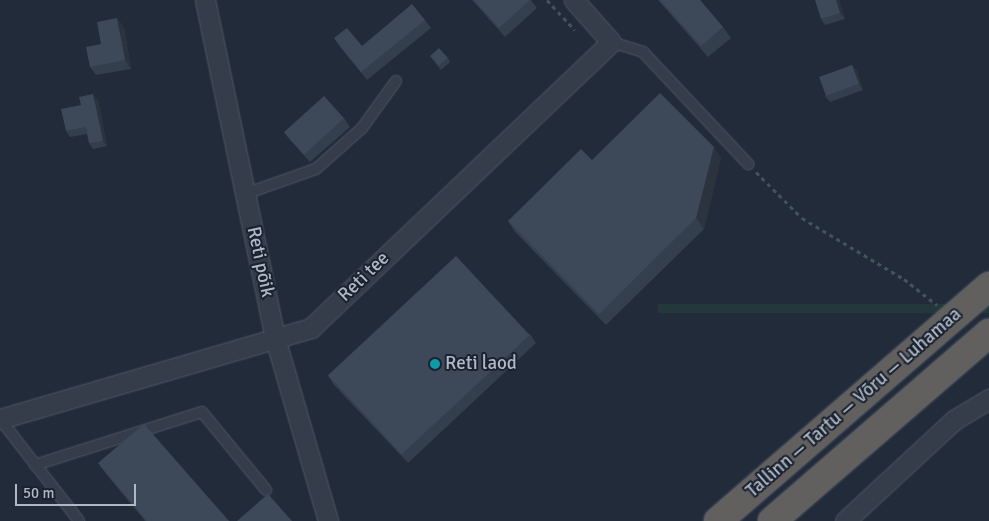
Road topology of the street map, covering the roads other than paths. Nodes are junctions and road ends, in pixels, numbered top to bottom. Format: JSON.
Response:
{"nodes":[{"id":1,"x":205,"y":0,"type":"edge"},
{"id":2,"x":574,"y":0,"type":"edge"},
{"id":3,"x":611,"y":42,"type":"junction"},
{"id":4,"x":396,"y":81,"type":"dead end"},
{"id":5,"x":748,"y":164,"type":"road end"},
{"id":6,"x":245,"y":194,"type":"junction"},
{"id":7,"x":989,"y":286,"type":"edge"},
{"id":8,"x":989,"y":333,"type":"edge"},
{"id":9,"x":276,"y":338,"type":"junction"},
{"id":10,"x":989,"y":399,"type":"edge"},
{"id":11,"x":0,"y":419,"type":"edge"},
{"id":12,"x":838,"y":463,"type":"junction"},
{"id":13,"x":35,"y":464,"type":"junction"},
{"id":14,"x":266,"y":490,"type":"dead end"},
{"id":15,"x":78,"y":521,"type":"edge"},
{"id":16,"x":328,"y":521,"type":"edge"},
{"id":17,"x":718,"y":521,"type":"edge"},
{"id":18,"x":772,"y":521,"type":"edge"},
{"id":19,"x":794,"y":521,"type":"edge"},
{"id":20,"x":845,"y":521,"type":"edge"}],
"edges":[{"from":1,"to":6,"type":"street","name":"Reti põik"},
{"from":2,"to":3,"type":"street"},
{"from":3,"to":5,"type":"lane"},
{"from":3,"to":9,"type":"street","name":"Reti tee"},
{"from":4,"to":6,"type":"lane"},
{"from":6,"to":9,"type":"street","name":"Reti põik"},
{"from":7,"to":17,"type":"highway","name":"Tallinn — Tartu — Võru — Luhamaa"},
{"from":8,"to":12,"type":"highway","name":"Tallinn — Tartu — Võru — Luhamaa"},
{"from":9,"to":11,"type":"street","name":"Reti tee"},
{"from":9,"to":16,"type":"street","name":"Reti põik"},
{"from":10,"to":20,"type":"street"},
{"from":11,"to":13,"type":"lane"},
{"from":12,"to":18,"type":"highway","name":"Tallinn — Tartu — Võru — Luhamaa"},
{"from":12,"to":19,"type":"highway"},
{"from":13,"to":14,"type":"lane"},
{"from":13,"to":15,"type":"lane"}]}
